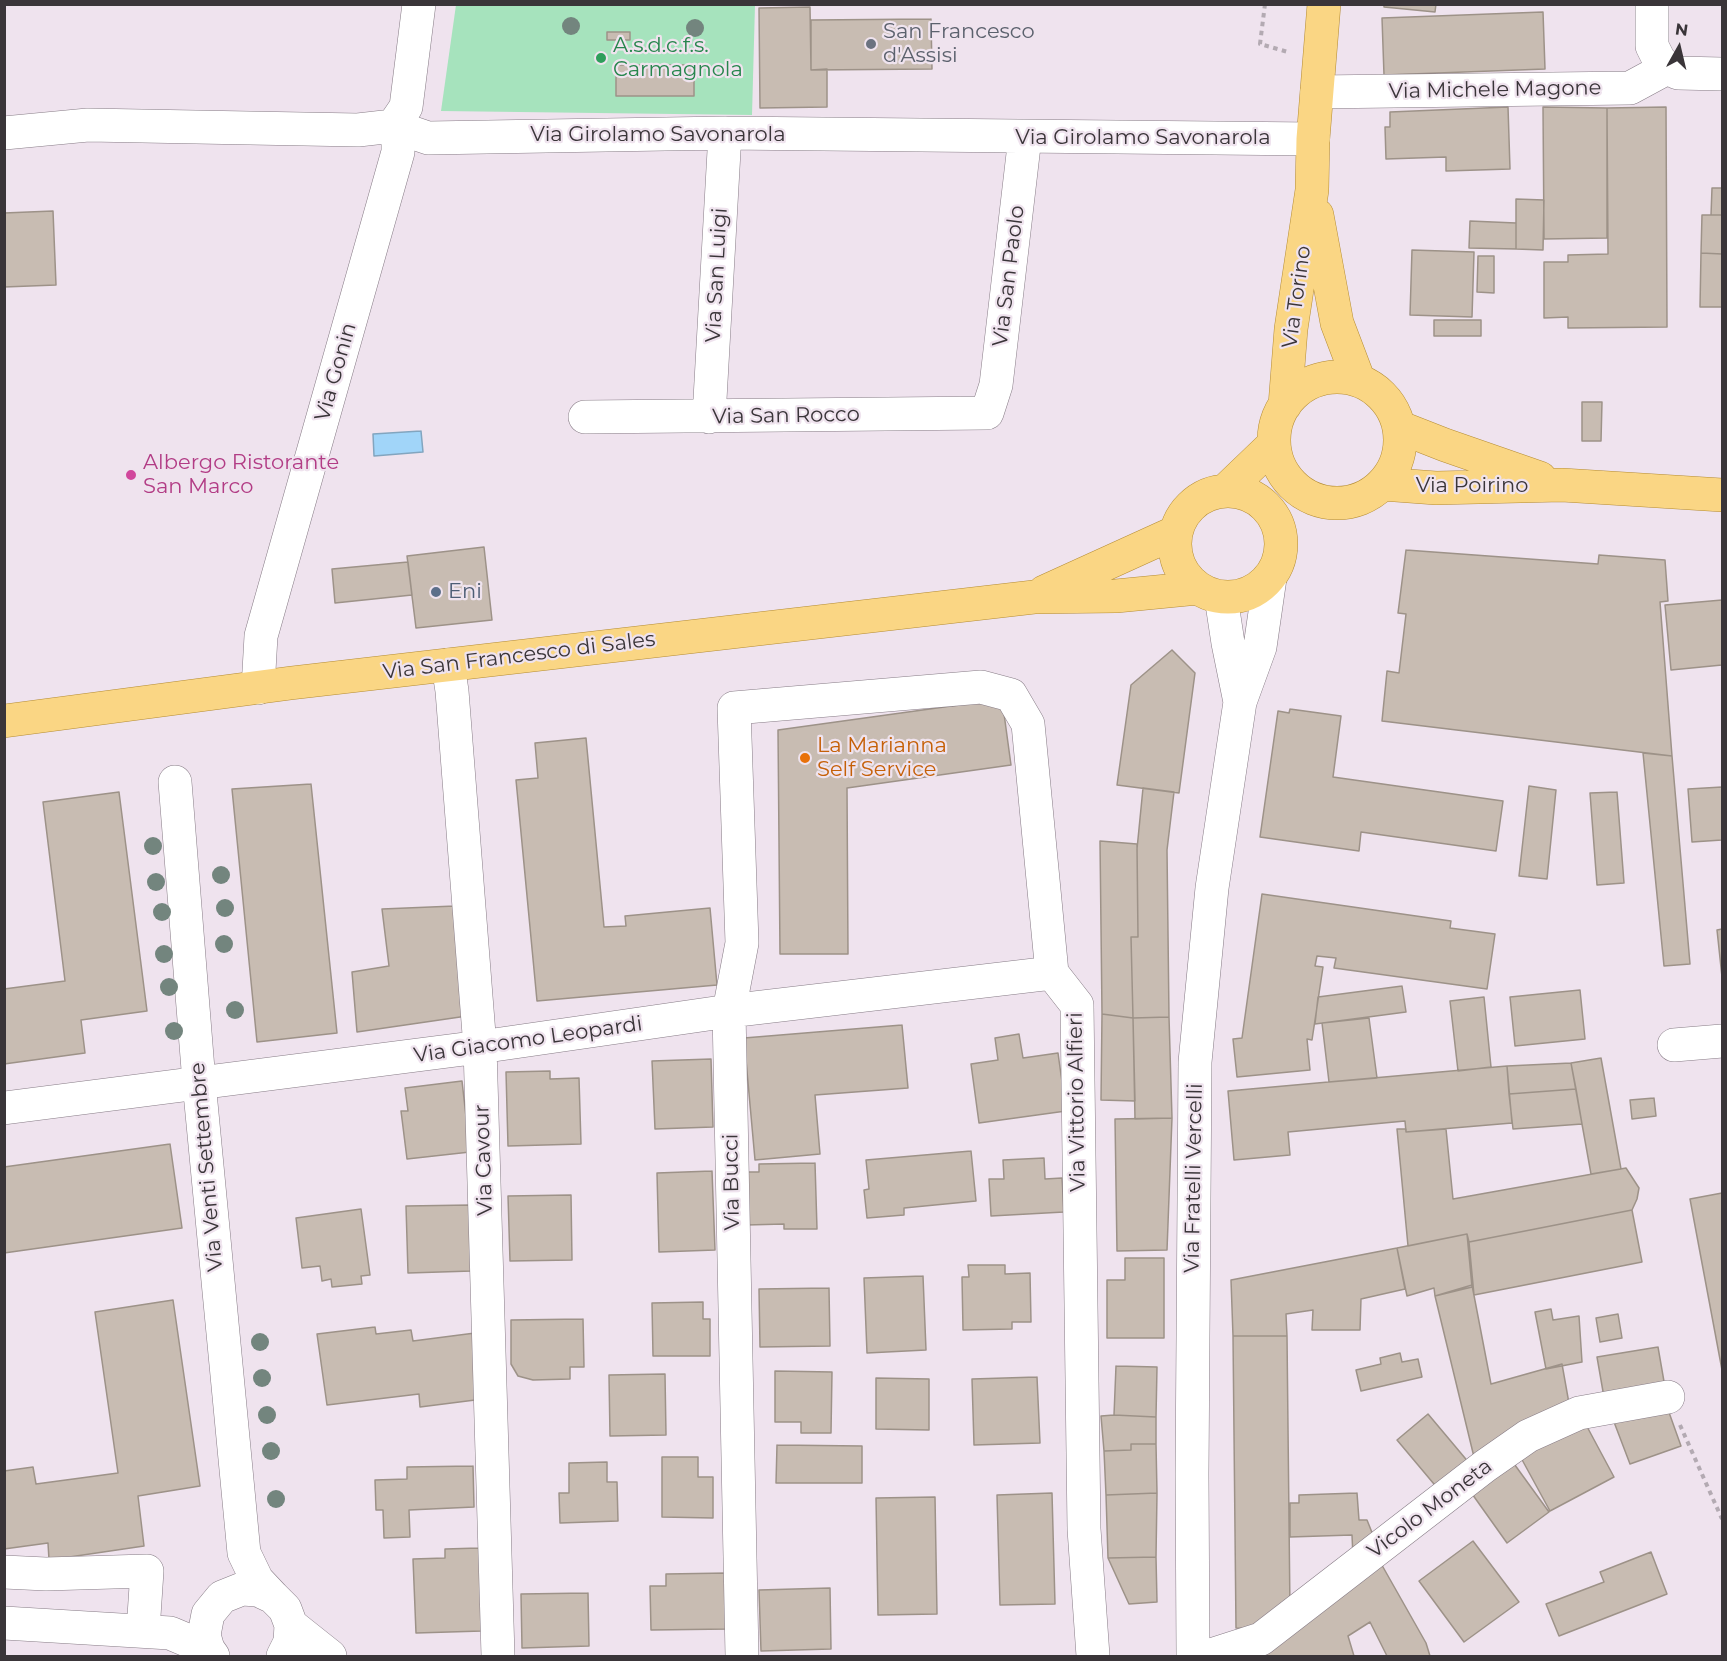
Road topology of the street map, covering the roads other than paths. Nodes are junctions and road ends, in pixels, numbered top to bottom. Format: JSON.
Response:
{"nodes":[{"id":1,"x":419,"y":4,"type":"edge"},
{"id":2,"x":1324,"y":4,"type":"edge"},
{"id":3,"x":1652,"y":4,"type":"edge"},
{"id":4,"x":1667,"y":68,"type":"junction"},
{"id":5,"x":1722,"y":74,"type":"edge"},
{"id":6,"x":1318,"y":82,"type":"junction"},
{"id":7,"x":393,"y":126,"type":"junction"},
{"id":8,"x":4,"y":133,"type":"edge"},
{"id":9,"x":725,"y":133,"type":"junction"},
{"id":10,"x":1025,"y":137,"type":"junction"},
{"id":11,"x":1313,"y":139,"type":"junction"},
{"id":12,"x":1312,"y":190,"type":"junction"},
{"id":13,"x":1359,"y":381,"type":"junction"},
{"id":14,"x":1285,"y":405,"type":"junction"},
{"id":15,"x":987,"y":413,"type":"joint"},
{"id":16,"x":585,"y":417,"type":"dead end"},
{"id":17,"x":709,"y":417,"type":"junction"},
{"id":18,"x":1399,"y":427,"type":"junction"},
{"id":19,"x":1274,"y":444,"type":"junction"},
{"id":20,"x":1382,"y":484,"type":"junction"},
{"id":21,"x":1562,"y":485,"type":"junction"},
{"id":22,"x":1226,"y":490,"type":"junction"},
{"id":23,"x":1722,"y":495,"type":"edge"},
{"id":24,"x":1325,"y":502,"type":"junction"},
{"id":25,"x":1176,"y":532,"type":"junction"},
{"id":26,"x":1282,"y":545,"type":"junction"},
{"id":27,"x":1270,"y":578,"type":"junction"},
{"id":28,"x":1210,"y":592,"type":"junction"},
{"id":29,"x":1034,"y":597,"type":"junction"},
{"id":30,"x":448,"y":665,"type":"junction"},
{"id":31,"x":258,"y":688,"type":"junction"},
{"id":32,"x":1240,"y":702,"type":"junction"},
{"id":33,"x":4,"y":721,"type":"edge"},
{"id":34,"x":174,"y":782,"type":"dead end"},
{"id":35,"x":1052,"y":973,"type":"junction"},
{"id":36,"x":729,"y":1011,"type":"junction"},
{"id":37,"x":1722,"y":1041,"type":"edge"},
{"id":38,"x":1674,"y":1045,"type":"dead end"},
{"id":39,"x":480,"y":1047,"type":"junction"},
{"id":40,"x":199,"y":1082,"type":"junction"},
{"id":41,"x":4,"y":1108,"type":"edge"},
{"id":42,"x":1668,"y":1397,"type":"road end"},
{"id":43,"x":244,"y":1553,"type":"junction"},
{"id":44,"x":4,"y":1572,"type":"edge"},
{"id":45,"x":273,"y":1597,"type":"junction"},
{"id":46,"x":215,"y":1605,"type":"junction"},
{"id":47,"x":4,"y":1623,"type":"edge"},
{"id":48,"x":157,"y":1632,"type":"junction"},
{"id":49,"x":287,"y":1648,"type":"edge"},
{"id":50,"x":210,"y":1653,"type":"edge"},
{"id":51,"x":330,"y":1656,"type":"edge"},
{"id":52,"x":498,"y":1656,"type":"edge"},
{"id":53,"x":742,"y":1656,"type":"edge"},
{"id":54,"x":1093,"y":1656,"type":"edge"},
{"id":55,"x":1193,"y":1656,"type":"edge"},
{"id":56,"x":1208,"y":1656,"type":"edge"}],
"edges":[{"from":1,"to":7,"type":"street"},
{"from":2,"to":6,"type":"main road","name":"Via Torino"},
{"from":3,"to":4,"type":"street"},
{"from":4,"to":5,"type":"street"},
{"from":4,"to":6,"type":"street","name":"Via Michele Magone"},
{"from":6,"to":11,"type":"main road","name":"Via Torino"},
{"from":7,"to":8,"type":"street","name":"Via Girolamo Savonarola"},
{"from":7,"to":9,"type":"street","name":"Via Girolamo Savonarola"},
{"from":7,"to":31,"type":"street","name":"Via Gonin"},
{"from":9,"to":10,"type":"street","name":"Via Girolamo Savonarola"},
{"from":9,"to":17,"type":"street","name":"Via San Luigi"},
{"from":10,"to":11,"type":"street","name":"Via Girolamo Savonarola"},
{"from":10,"to":15,"type":"street","name":"Via San Paolo"},
{"from":11,"to":12,"type":"main road","name":"Via Torino"},
{"from":12,"to":13,"type":"main road","name":"Via Torino"},
{"from":12,"to":14,"type":"main road","name":"Via Torino"},
{"from":13,"to":14,"type":"main road"},
{"from":13,"to":18,"type":"main road"},
{"from":14,"to":19,"type":"main road"},
{"from":15,"to":17,"type":"street","name":"Via San Rocco"},
{"from":16,"to":17,"type":"street","name":"Via San Rocco"},
{"from":18,"to":20,"type":"main road"},
{"from":18,"to":21,"type":"main road","name":"Via Poirino"},
{"from":19,"to":22,"type":"main road"},
{"from":19,"to":24,"type":"main road"},
{"from":20,"to":21,"type":"main road","name":"Via Poirino"},
{"from":20,"to":24,"type":"main road"},
{"from":21,"to":23,"type":"main road","name":"Via Poirino"},
{"from":22,"to":25,"type":"main road"},
{"from":22,"to":26,"type":"main road"},
{"from":24,"to":26,"type":"main road"},
{"from":25,"to":28,"type":"main road"},
{"from":25,"to":29,"type":"main road","name":"Via San Francesco di Sales"},
{"from":26,"to":27,"type":"main road"},
{"from":27,"to":28,"type":"main road"},
{"from":27,"to":32,"type":"street","name":"Via Fratelli Vercelli"},
{"from":28,"to":29,"type":"main road","name":"Via San Francesco di Sales"},
{"from":28,"to":32,"type":"street","name":"Via Fratelli Vercelli"},
{"from":29,"to":30,"type":"main road","name":"Via San Francesco di Sales"},
{"from":30,"to":31,"type":"main road","name":"Via San Francesco di Sales"},
{"from":30,"to":39,"type":"street","name":"Via Cavour"},
{"from":31,"to":33,"type":"main road","name":"Via San Francesco di Sales"},
{"from":32,"to":55,"type":"street","name":"Via Fratelli Vercelli"},
{"from":34,"to":40,"type":"street","name":"Via Venti Settembre"},
{"from":35,"to":36,"type":"street","name":"Via Giacomo Leopardi"},
{"from":35,"to":36,"type":"street","name":"Via Bucci"},
{"from":35,"to":54,"type":"street","name":"Via Vittorio Alfieri"},
{"from":36,"to":39,"type":"street","name":"Via Giacomo Leopardi"},
{"from":36,"to":53,"type":"street","name":"Via Bucci"},
{"from":37,"to":38,"type":"street"},
{"from":39,"to":40,"type":"street","name":"Via Giacomo Leopardi"},
{"from":39,"to":52,"type":"street","name":"Via Cavour"},
{"from":40,"to":41,"type":"street","name":"Via Giacomo Leopardi"},
{"from":40,"to":43,"type":"street","name":"Via Venti Settembre"},
{"from":42,"to":56,"type":"street","name":"Vicolo Moneta"},
{"from":43,"to":45,"type":"street","name":"Via Venti Settembre"},
{"from":43,"to":46,"type":"street"},
{"from":44,"to":48,"type":"street"},
{"from":45,"to":46,"type":"street"},
{"from":45,"to":49,"type":"street","name":"Via Venti Settembre"},
{"from":46,"to":48,"type":"street"},
{"from":46,"to":50,"type":"street"},
{"from":47,"to":48,"type":"street"},
{"from":48,"to":50,"type":"street"},
{"from":49,"to":51,"type":"street"}]}
